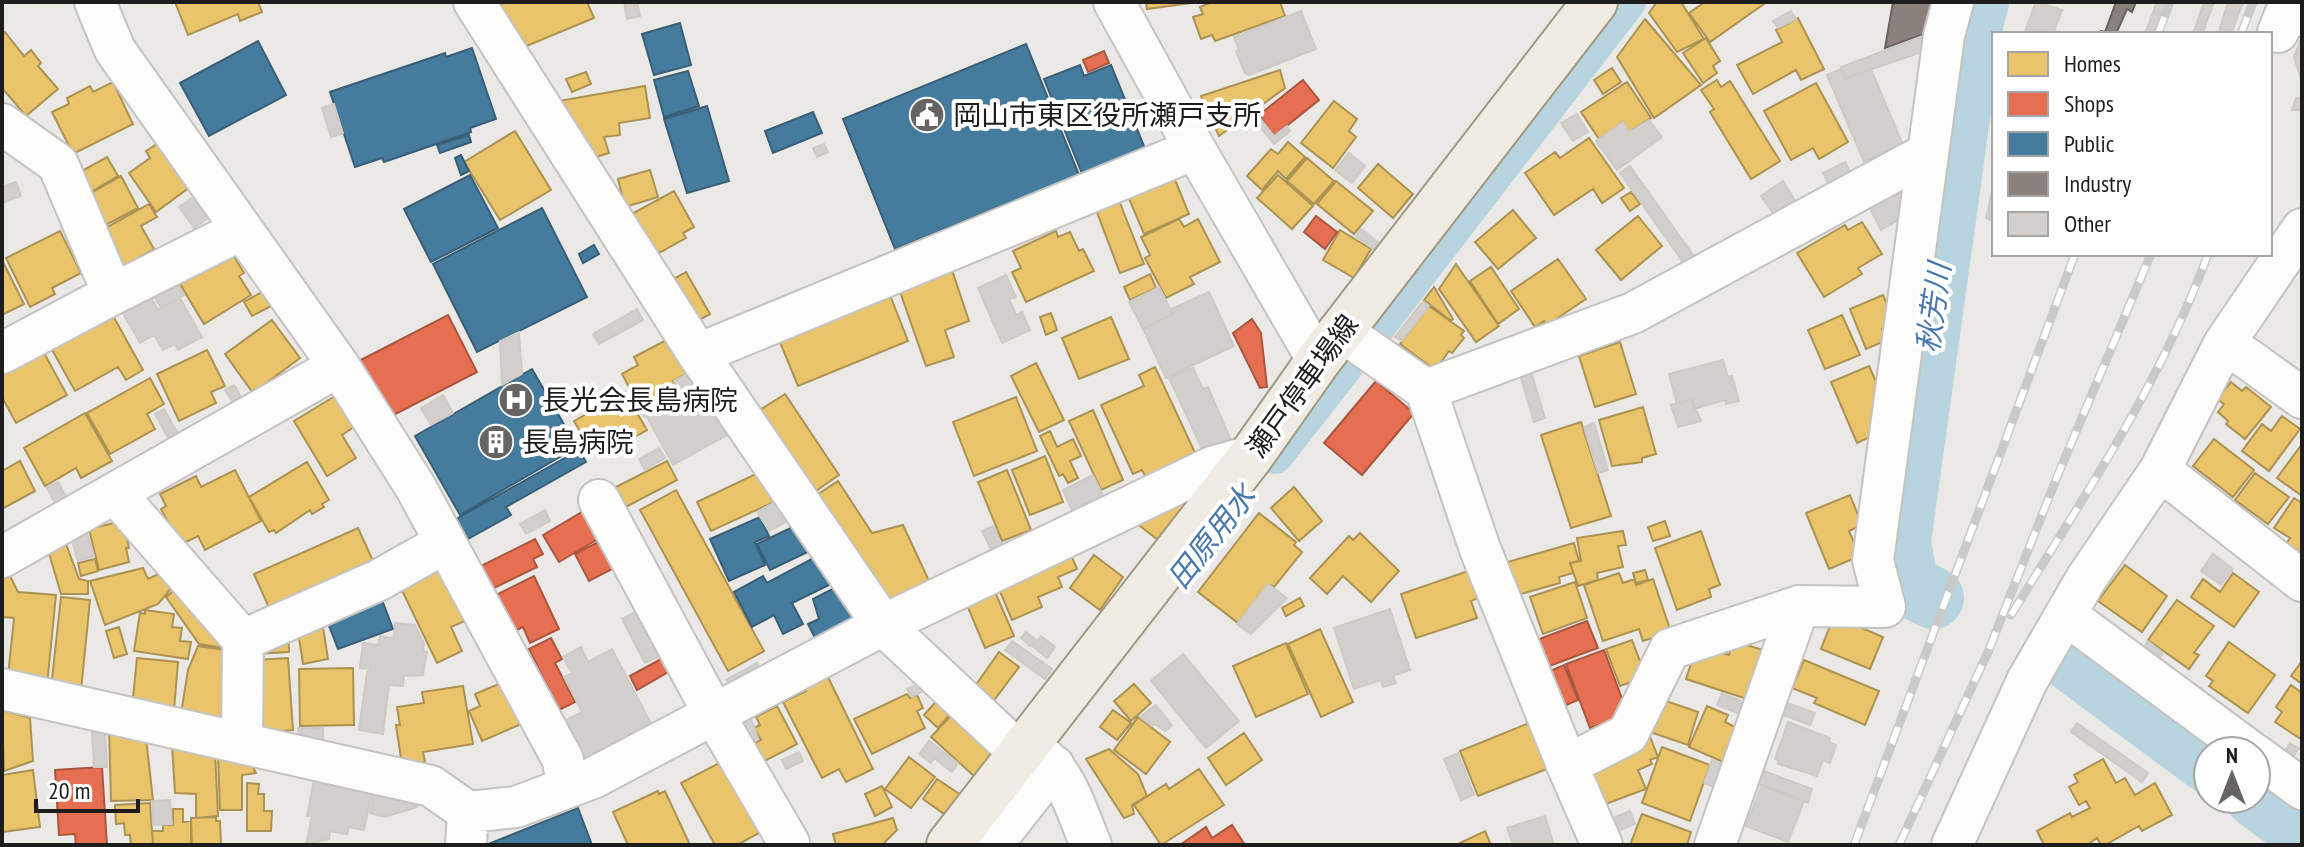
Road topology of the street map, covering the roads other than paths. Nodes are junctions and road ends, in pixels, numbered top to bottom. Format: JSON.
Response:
{"nodes":[{"id":1,"x":95,"y":2,"type":"edge"},
{"id":2,"x":474,"y":2,"type":"edge"},
{"id":3,"x":1114,"y":2,"type":"edge"},
{"id":4,"x":1595,"y":2,"type":"edge"},
{"id":5,"x":1953,"y":2,"type":"edge"},
{"id":6,"x":2,"y":124,"type":"edge"},
{"id":7,"x":1195,"y":149,"type":"junction"},
{"id":8,"x":1928,"y":153,"type":"junction"},
{"id":9,"x":2302,"y":229,"type":"edge"},
{"id":10,"x":241,"y":230,"type":"junction"},
{"id":11,"x":113,"y":294,"type":"junction"},
{"id":12,"x":2224,"y":344,"type":"junction"},
{"id":13,"x":1329,"y":346,"type":"junction"},
{"id":14,"x":2,"y":353,"type":"edge"},
{"id":15,"x":698,"y":354,"type":"junction"},
{"id":16,"x":339,"y":366,"type":"junction"},
{"id":17,"x":1426,"y":390,"type":"junction"},
{"id":18,"x":2302,"y":398,"type":"edge"},
{"id":19,"x":1251,"y":456,"type":"junction"},
{"id":20,"x":2160,"y":470,"type":"junction"},
{"id":21,"x":115,"y":493,"type":"junction"},
{"id":22,"x":599,"y":500,"type":"dead end"},
{"id":23,"x":445,"y":543,"type":"junction"},
{"id":24,"x":2,"y":557,"type":"edge"},
{"id":25,"x":2302,"y":581,"type":"edge"},
{"id":26,"x":1799,"y":606,"type":"junction"},
{"id":27,"x":2066,"y":615,"type":"junction"},
{"id":28,"x":883,"y":625,"type":"junction"},
{"id":29,"x":243,"y":640,"type":"junction"},
{"id":30,"x":2,"y":689,"type":"edge"},
{"id":31,"x":715,"y":716,"type":"junction"},
{"id":32,"x":2228,"y":735,"type":"edge"},
{"id":33,"x":242,"y":743,"type":"junction"},
{"id":34,"x":1040,"y":756,"type":"junction"},
{"id":35,"x":1567,"y":765,"type":"junction"},
{"id":36,"x":2272,"y":767,"type":"edge"},
{"id":37,"x":567,"y":787,"type":"junction"},
{"id":38,"x":2302,"y":789,"type":"edge"},
{"id":39,"x":467,"y":828,"type":"edge"},
{"id":40,"x":789,"y":843,"type":"edge"},
{"id":41,"x":949,"y":845,"type":"edge"},
{"id":42,"x":992,"y":845,"type":"edge"},
{"id":43,"x":1091,"y":845,"type":"edge"},
{"id":44,"x":1602,"y":845,"type":"edge"},
{"id":45,"x":1715,"y":845,"type":"edge"},
{"id":46,"x":1952,"y":845,"type":"edge"}],
"edges":[{"from":1,"to":10,"type":"street"},
{"from":2,"to":15,"type":"street"},
{"from":3,"to":7,"type":"street"},
{"from":4,"to":13,"type":"main road","name":"瀬戸停車場線"},
{"from":5,"to":8,"type":"street"},
{"from":6,"to":11,"type":"street"},
{"from":7,"to":13,"type":"street"},
{"from":7,"to":15,"type":"street"},
{"from":8,"to":17,"type":"street"},
{"from":8,"to":26,"type":"street"},
{"from":9,"to":12,"type":"street"},
{"from":10,"to":11,"type":"street"},
{"from":10,"to":16,"type":"street"},
{"from":11,"to":14,"type":"street"},
{"from":12,"to":18,"type":"street"},
{"from":12,"to":20,"type":"street"},
{"from":13,"to":17,"type":"street"},
{"from":13,"to":19,"type":"main road","name":"瀬戸停車場線"},
{"from":15,"to":28,"type":"street"},
{"from":16,"to":21,"type":"street"},
{"from":16,"to":23,"type":"street"},
{"from":17,"to":35,"type":"street"},
{"from":19,"to":28,"type":"street"},
{"from":19,"to":34,"type":"main road","name":"瀬戸停車場線"},
{"from":20,"to":25,"type":"street"},
{"from":20,"to":27,"type":"street"},
{"from":21,"to":24,"type":"street"},
{"from":21,"to":29,"type":"street"},
{"from":22,"to":31,"type":"street"},
{"from":23,"to":29,"type":"street"},
{"from":23,"to":37,"type":"street"},
{"from":26,"to":35,"type":"street"},
{"from":26,"to":45,"type":"street"},
{"from":27,"to":32,"type":"street"},
{"from":27,"to":46,"type":"street"},
{"from":28,"to":31,"type":"street"},
{"from":28,"to":34,"type":"street"},
{"from":29,"to":33,"type":"street"},
{"from":30,"to":33,"type":"street"},
{"from":31,"to":37,"type":"street"},
{"from":31,"to":40,"type":"street"},
{"from":33,"to":39,"type":"street"},
{"from":34,"to":41,"type":"main road","name":"瀬戸停車場線"},
{"from":34,"to":42,"type":"street"},
{"from":34,"to":43,"type":"street"},
{"from":35,"to":44,"type":"street"},
{"from":36,"to":38,"type":"street"},
{"from":37,"to":39,"type":"street"}]}
